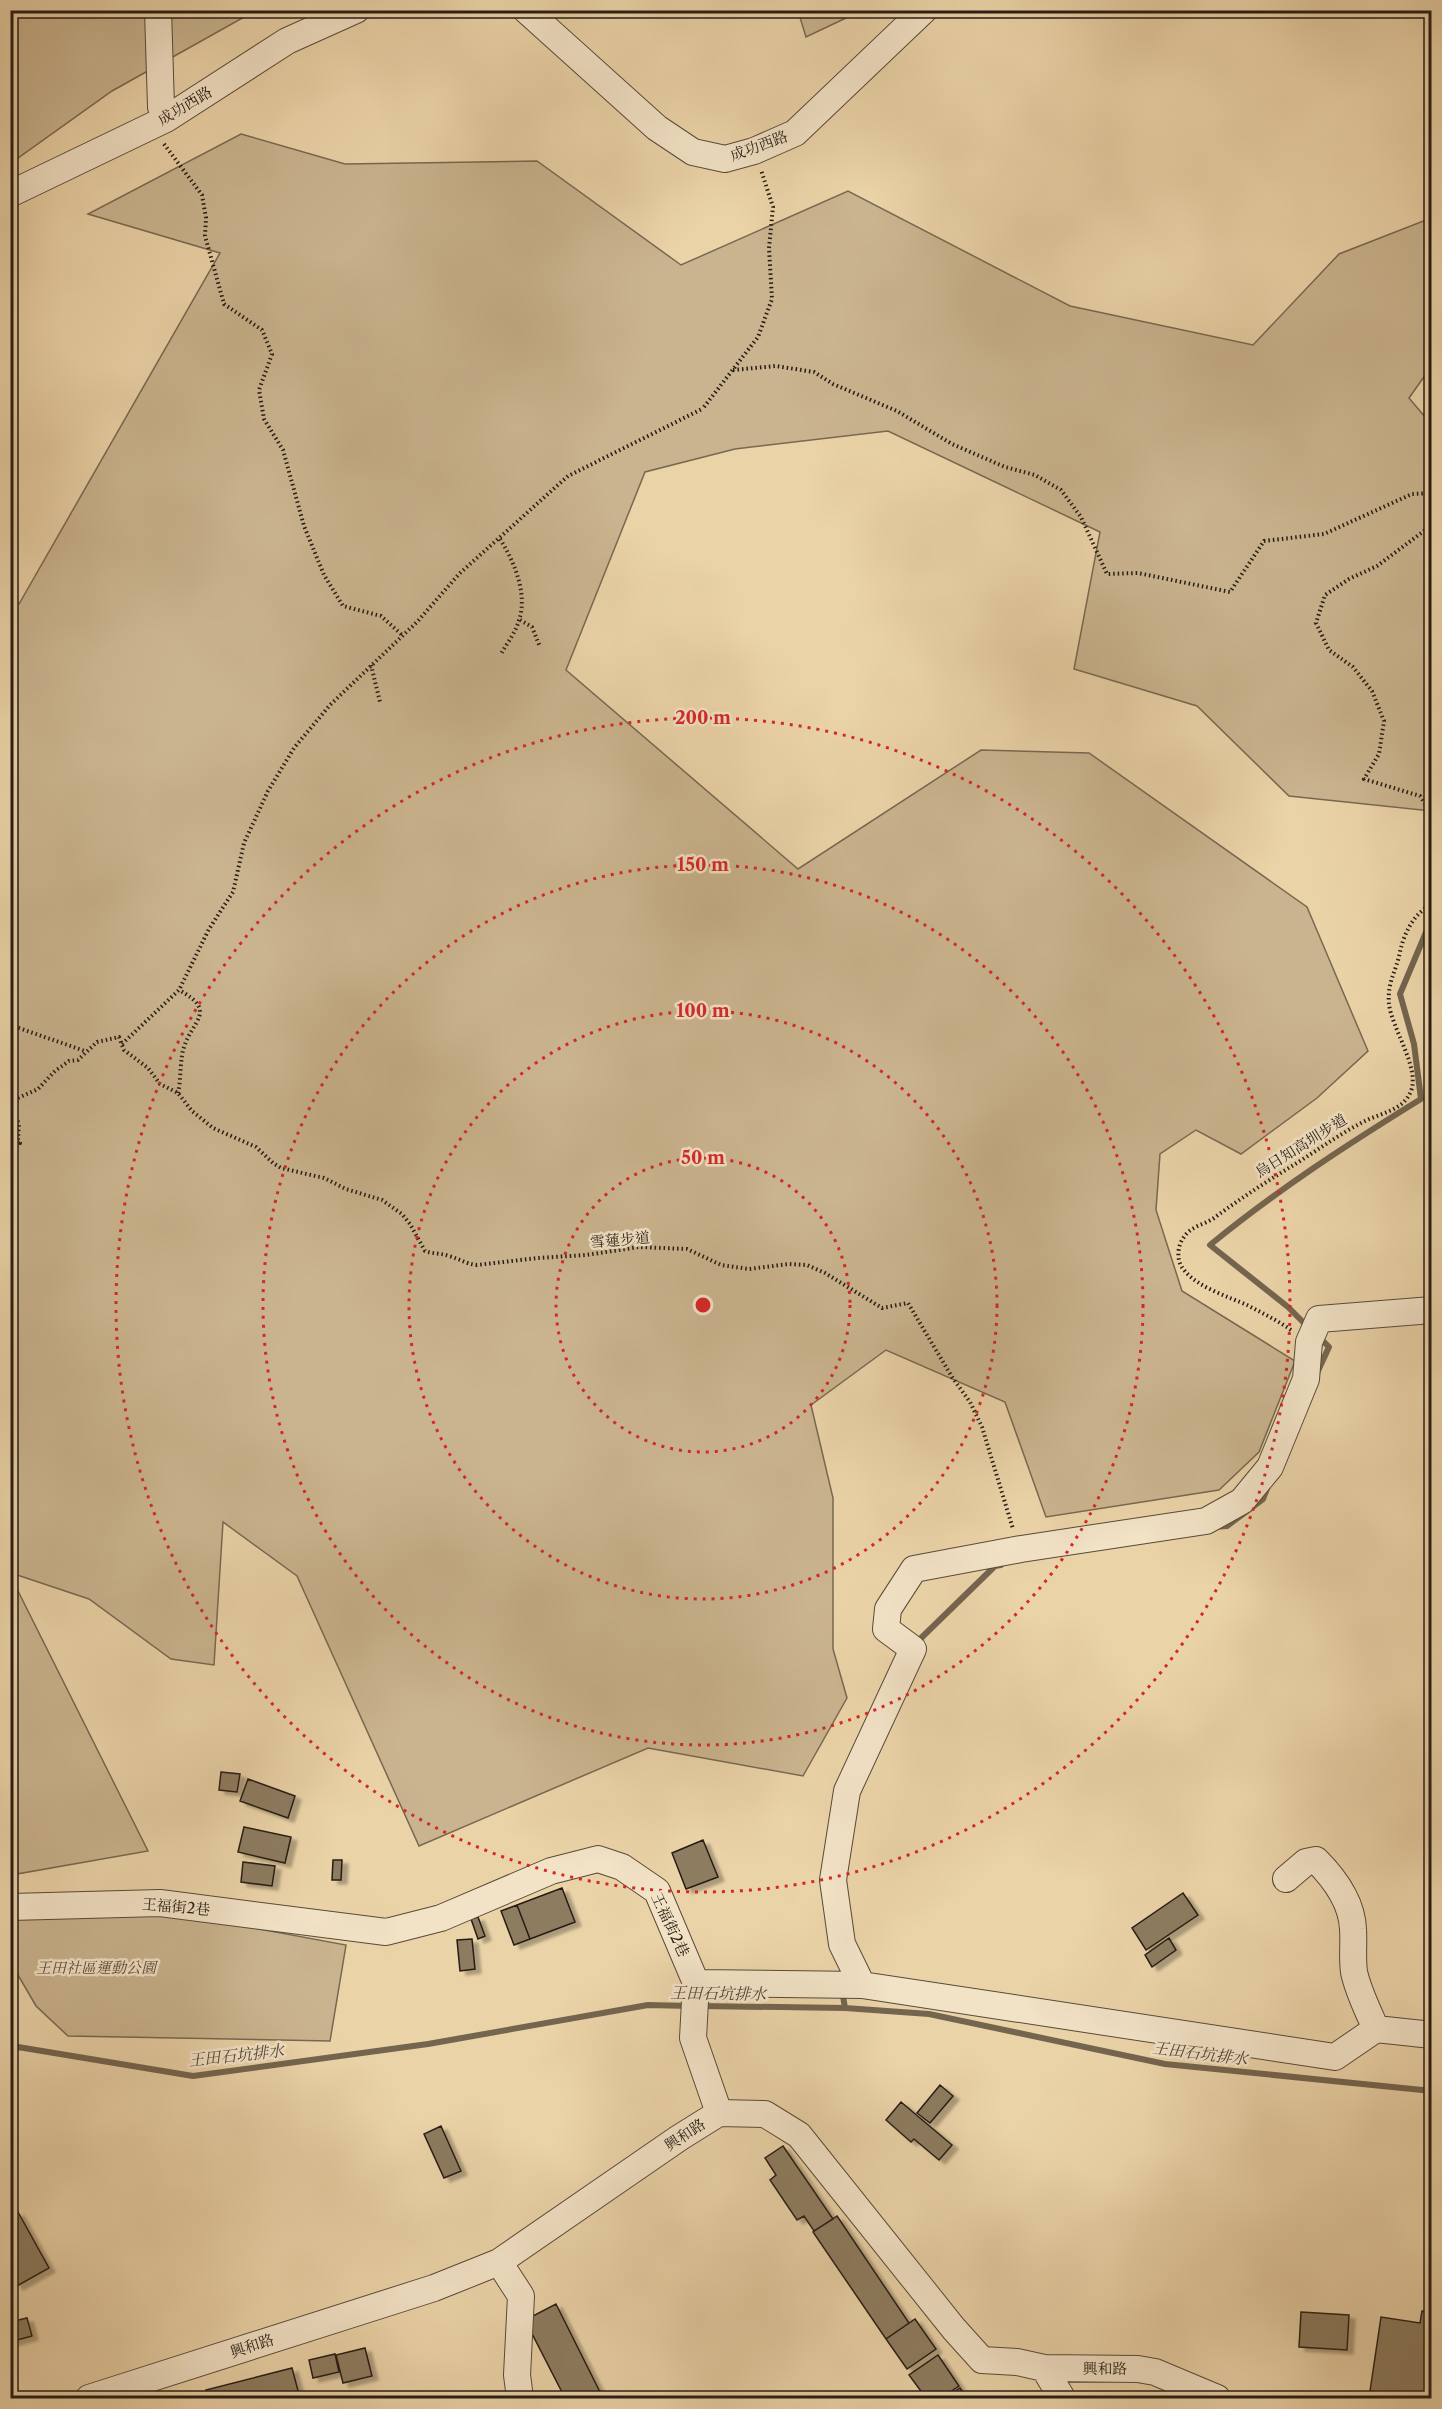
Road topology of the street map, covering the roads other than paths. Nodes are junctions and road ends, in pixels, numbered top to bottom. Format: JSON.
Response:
{"nodes":[{"id":1,"x":158,"y":10,"type":"edge"},
{"id":2,"x":356,"y":10,"type":"edge"},
{"id":3,"x":526,"y":10,"type":"edge"},
{"id":4,"x":924,"y":10,"type":"edge"},
{"id":5,"x":158,"y":123,"type":"junction"},
{"id":6,"x":10,"y":194,"type":"edge"},
{"id":7,"x":1431,"y":1310,"type":"edge"},
{"id":8,"x":1286,"y":1879,"type":"dead end"},
{"id":9,"x":10,"y":1907,"type":"edge"},
{"id":10,"x":696,"y":1983,"type":"junction"},
{"id":11,"x":848,"y":1985,"type":"junction"},
{"id":12,"x":1376,"y":2029,"type":"junction"},
{"id":13,"x":1431,"y":2035,"type":"edge"},
{"id":14,"x":719,"y":2113,"type":"junction"},
{"id":15,"x":499,"y":2262,"type":"junction"},
{"id":16,"x":1044,"y":2368,"type":"junction"},
{"id":17,"x":89,"y":2398,"type":"edge"},
{"id":18,"x":520,"y":2398,"type":"edge"},
{"id":19,"x":1062,"y":2398,"type":"edge"},
{"id":20,"x":1217,"y":2398,"type":"edge"}],
"edges":[{"from":1,"to":5,"type":"street"},
{"from":2,"to":5,"type":"street","name":"成功西路"},
{"from":3,"to":4,"type":"street","name":"成功西路"},
{"from":5,"to":6,"type":"street","name":"成功西路"},
{"from":7,"to":11,"type":"street"},
{"from":8,"to":12,"type":"street"},
{"from":9,"to":10,"type":"street","name":"王福街2巷"},
{"from":10,"to":11,"type":"street"},
{"from":10,"to":14,"type":"street"},
{"from":11,"to":12,"type":"street"},
{"from":12,"to":13,"type":"street"},
{"from":14,"to":15,"type":"street","name":"興和路"},
{"from":14,"to":16,"type":"street","name":"興和路"},
{"from":15,"to":17,"type":"street","name":"興和路"},
{"from":15,"to":18,"type":"street"},
{"from":16,"to":19,"type":"street"},
{"from":16,"to":20,"type":"street","name":"興和路"}]}
